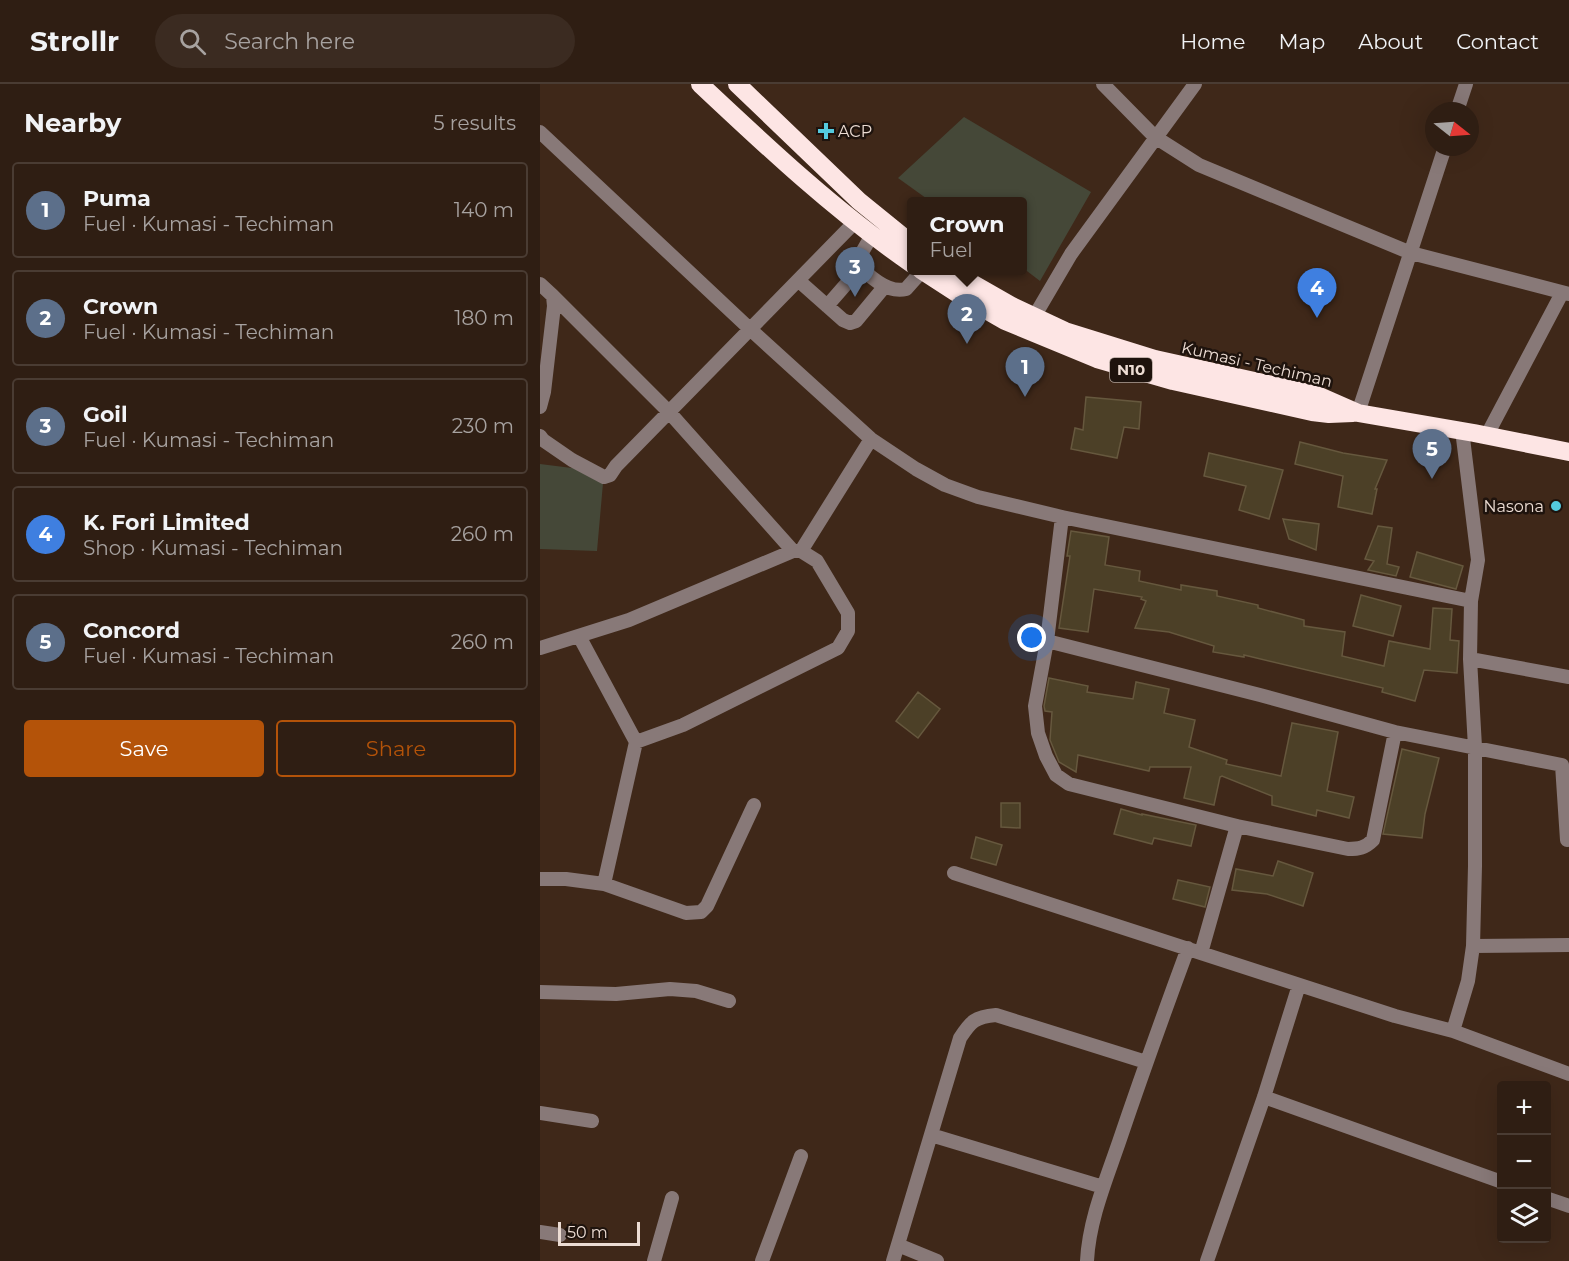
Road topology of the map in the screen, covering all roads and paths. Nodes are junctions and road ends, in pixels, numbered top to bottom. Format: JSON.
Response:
{"nodes":[{"id":1,"x":700,"y":84,"type":"edge"},
{"id":2,"x":737,"y":84,"type":"edge"},
{"id":3,"x":1103,"y":84,"type":"edge"},
{"id":4,"x":1195,"y":84,"type":"edge"},
{"id":5,"x":1466,"y":84,"type":"edge"},
{"id":6,"x":1460,"y":102,"type":"edge"},
{"id":7,"x":540,"y":132,"type":"edge"},
{"id":8,"x":1155,"y":137,"type":"junction"},
{"id":9,"x":1442,"y":156,"type":"edge"},
{"id":10,"x":856,"y":221,"type":"junction"},
{"id":11,"x":872,"y":235,"type":"junction"},
{"id":12,"x":907,"y":240,"type":"edge"},
{"id":13,"x":1411,"y":253,"type":"junction"},
{"id":14,"x":907,"y":260,"type":"edge"},
{"id":15,"x":861,"y":267,"type":"junction"},
{"id":16,"x":918,"y":275,"type":"edge"},
{"id":17,"x":928,"y":275,"type":"edge"},
{"id":18,"x":957,"y":275,"type":"edge"},
{"id":19,"x":798,"y":281,"type":"junction"},
{"id":20,"x":540,"y":284,"type":"edge"},
{"id":21,"x":885,"y":286,"type":"junction"},
{"id":22,"x":1566,"y":293,"type":"edge"},
{"id":23,"x":553,"y":296,"type":"junction"},
{"id":24,"x":827,"y":306,"type":"junction"},
{"id":25,"x":1034,"y":316,"type":"junction"},
{"id":26,"x":751,"y":330,"type":"junction"},
{"id":27,"x":540,"y":406,"type":"edge"},
{"id":28,"x":669,"y":412,"type":"junction"},
{"id":29,"x":1358,"y":413,"type":"junction"},
{"id":30,"x":1462,"y":430,"type":"junction"},
{"id":31,"x":1487,"y":435,"type":"junction"},
{"id":32,"x":540,"y":436,"type":"edge"},
{"id":33,"x":871,"y":439,"type":"junction"},
{"id":34,"x":1569,"y":452,"type":"edge"},
{"id":35,"x":1062,"y":517,"type":"junction"},
{"id":36,"x":797,"y":551,"type":"junction"},
{"id":37,"x":1471,"y":601,"type":"junction"},
{"id":38,"x":579,"y":636,"type":"junction"},
{"id":39,"x":1047,"y":641,"type":"junction"},
{"id":40,"x":540,"y":649,"type":"edge"},
{"id":41,"x":1470,"y":659,"type":"junction"},
{"id":42,"x":1569,"y":677,"type":"edge"},
{"id":43,"x":1395,"y":732,"type":"junction"},
{"id":44,"x":636,"y":742,"type":"junction"},
{"id":45,"x":1475,"y":747,"type":"junction"},
{"id":46,"x":1565,"y":765,"type":"edge"},
{"id":47,"x":754,"y":805,"type":"dead end"},
{"id":48,"x":1237,"y":826,"type":"junction"},
{"id":49,"x":1567,"y":840,"type":"dead end"},
{"id":50,"x":954,"y":873,"type":"dead end"},
{"id":51,"x":540,"y":879,"type":"edge"},
{"id":52,"x":604,"y":884,"type":"junction"},
{"id":53,"x":1569,"y":945,"type":"edge"},
{"id":54,"x":1473,"y":946,"type":"junction"},
{"id":55,"x":1195,"y":951,"type":"junction"},
{"id":56,"x":1299,"y":986,"type":"junction"},
{"id":57,"x":540,"y":992,"type":"edge"},
{"id":58,"x":729,"y":1000,"type":"dead end"},
{"id":59,"x":1453,"y":1031,"type":"junction"},
{"id":60,"x":1146,"y":1062,"type":"junction"},
{"id":61,"x":1569,"y":1074,"type":"edge"},
{"id":62,"x":1264,"y":1098,"type":"junction"},
{"id":63,"x":540,"y":1113,"type":"edge"},
{"id":64,"x":592,"y":1121,"type":"dead end"},
{"id":65,"x":931,"y":1135,"type":"junction"},
{"id":66,"x":801,"y":1156,"type":"dead end"},
{"id":67,"x":1497,"y":1180,"type":"edge"},
{"id":68,"x":1103,"y":1187,"type":"junction"},
{"id":69,"x":672,"y":1198,"type":"dead end"},
{"id":70,"x":1551,"y":1200,"type":"edge"},
{"id":71,"x":1569,"y":1206,"type":"edge"},
{"id":72,"x":540,"y":1232,"type":"edge"},
{"id":73,"x":560,"y":1235,"type":"dead end"},
{"id":74,"x":898,"y":1245,"type":"junction"},
{"id":75,"x":654,"y":1261,"type":"edge"},
{"id":76,"x":762,"y":1261,"type":"edge"},
{"id":77,"x":893,"y":1261,"type":"edge"},
{"id":78,"x":937,"y":1261,"type":"edge"},
{"id":79,"x":1087,"y":1261,"type":"edge"},
{"id":80,"x":1207,"y":1261,"type":"edge"}],
"edges":[{"from":1,"to":10,"type":"highway"},
{"from":2,"to":12,"type":"highway"},
{"from":3,"to":8,"type":"street"},
{"from":4,"to":8,"type":"street"},
{"from":5,"to":6,"type":"street"},
{"from":7,"to":26,"type":"street"},
{"from":8,"to":13,"type":"street"},
{"from":8,"to":25,"type":"street"},
{"from":9,"to":13,"type":"street"},
{"from":10,"to":11,"type":"highway"},
{"from":10,"to":19,"type":"street"},
{"from":11,"to":14,"type":"highway"},
{"from":11,"to":15,"type":"street"},
{"from":13,"to":22,"type":"street"},
{"from":13,"to":29,"type":"street"},
{"from":15,"to":21,"type":"street"},
{"from":15,"to":24,"type":"street"},
{"from":16,"to":21,"type":"street"},
{"from":17,"to":29,"type":"highway","number":"N10"},
{"from":18,"to":25,"type":"highway","name":"Kumasi - Techiman","number":"N10"},
{"from":19,"to":24,"type":"street"},
{"from":19,"to":26,"type":"street"},
{"from":20,"to":23,"type":"street"},
{"from":21,"to":24,"type":"street"},
{"from":22,"to":31,"type":"street"},
{"from":23,"to":27,"type":"street"},
{"from":23,"to":28,"type":"street"},
{"from":25,"to":29,"type":"highway","name":"Kumasi - Techiman","number":"N10"},
{"from":26,"to":28,"type":"street"},
{"from":26,"to":33,"type":"street"},
{"from":28,"to":32,"type":"street"},
{"from":28,"to":36,"type":"street"},
{"from":29,"to":30,"type":"highway","name":"Kumasi - Techiman","number":"N10"},
{"from":30,"to":31,"type":"highway","name":"Kumasi - Techiman","number":"N10"},
{"from":30,"to":37,"type":"street"},
{"from":31,"to":34,"type":"highway","name":"Kumasi - Techiman","number":"N10"},
{"from":33,"to":35,"type":"street"},
{"from":33,"to":36,"type":"street"},
{"from":35,"to":37,"type":"street"},
{"from":35,"to":39,"type":"street"},
{"from":36,"to":38,"type":"street"},
{"from":36,"to":44,"type":"street"},
{"from":37,"to":41,"type":"street"},
{"from":38,"to":40,"type":"street"},
{"from":38,"to":44,"type":"street"},
{"from":39,"to":43,"type":"street"},
{"from":39,"to":48,"type":"street"},
{"from":41,"to":42,"type":"street"},
{"from":41,"to":45,"type":"street"},
{"from":43,"to":45,"type":"street"},
{"from":43,"to":48,"type":"street"},
{"from":44,"to":52,"type":"street"},
{"from":45,"to":46,"type":"street"},
{"from":45,"to":54,"type":"street"},
{"from":46,"to":49,"type":"street"},
{"from":47,"to":52,"type":"street"},
{"from":48,"to":55,"type":"street"},
{"from":50,"to":55,"type":"street"},
{"from":51,"to":52,"type":"street"},
{"from":53,"to":54,"type":"street"},
{"from":54,"to":59,"type":"street"},
{"from":55,"to":56,"type":"street"},
{"from":55,"to":60,"type":"street"},
{"from":56,"to":59,"type":"street"},
{"from":56,"to":62,"type":"street"},
{"from":57,"to":58,"type":"street"},
{"from":59,"to":61,"type":"street"},
{"from":60,"to":65,"type":"street"},
{"from":60,"to":68,"type":"street"},
{"from":62,"to":67,"type":"street"},
{"from":62,"to":80,"type":"street"},
{"from":63,"to":64,"type":"street"},
{"from":65,"to":68,"type":"street"},
{"from":65,"to":74,"type":"street"},
{"from":66,"to":76,"type":"street"},
{"from":68,"to":79,"type":"street"},
{"from":69,"to":75,"type":"street"},
{"from":70,"to":71,"type":"street"},
{"from":72,"to":73,"type":"street"},
{"from":74,"to":77,"type":"street"},
{"from":74,"to":78,"type":"street"}]}
